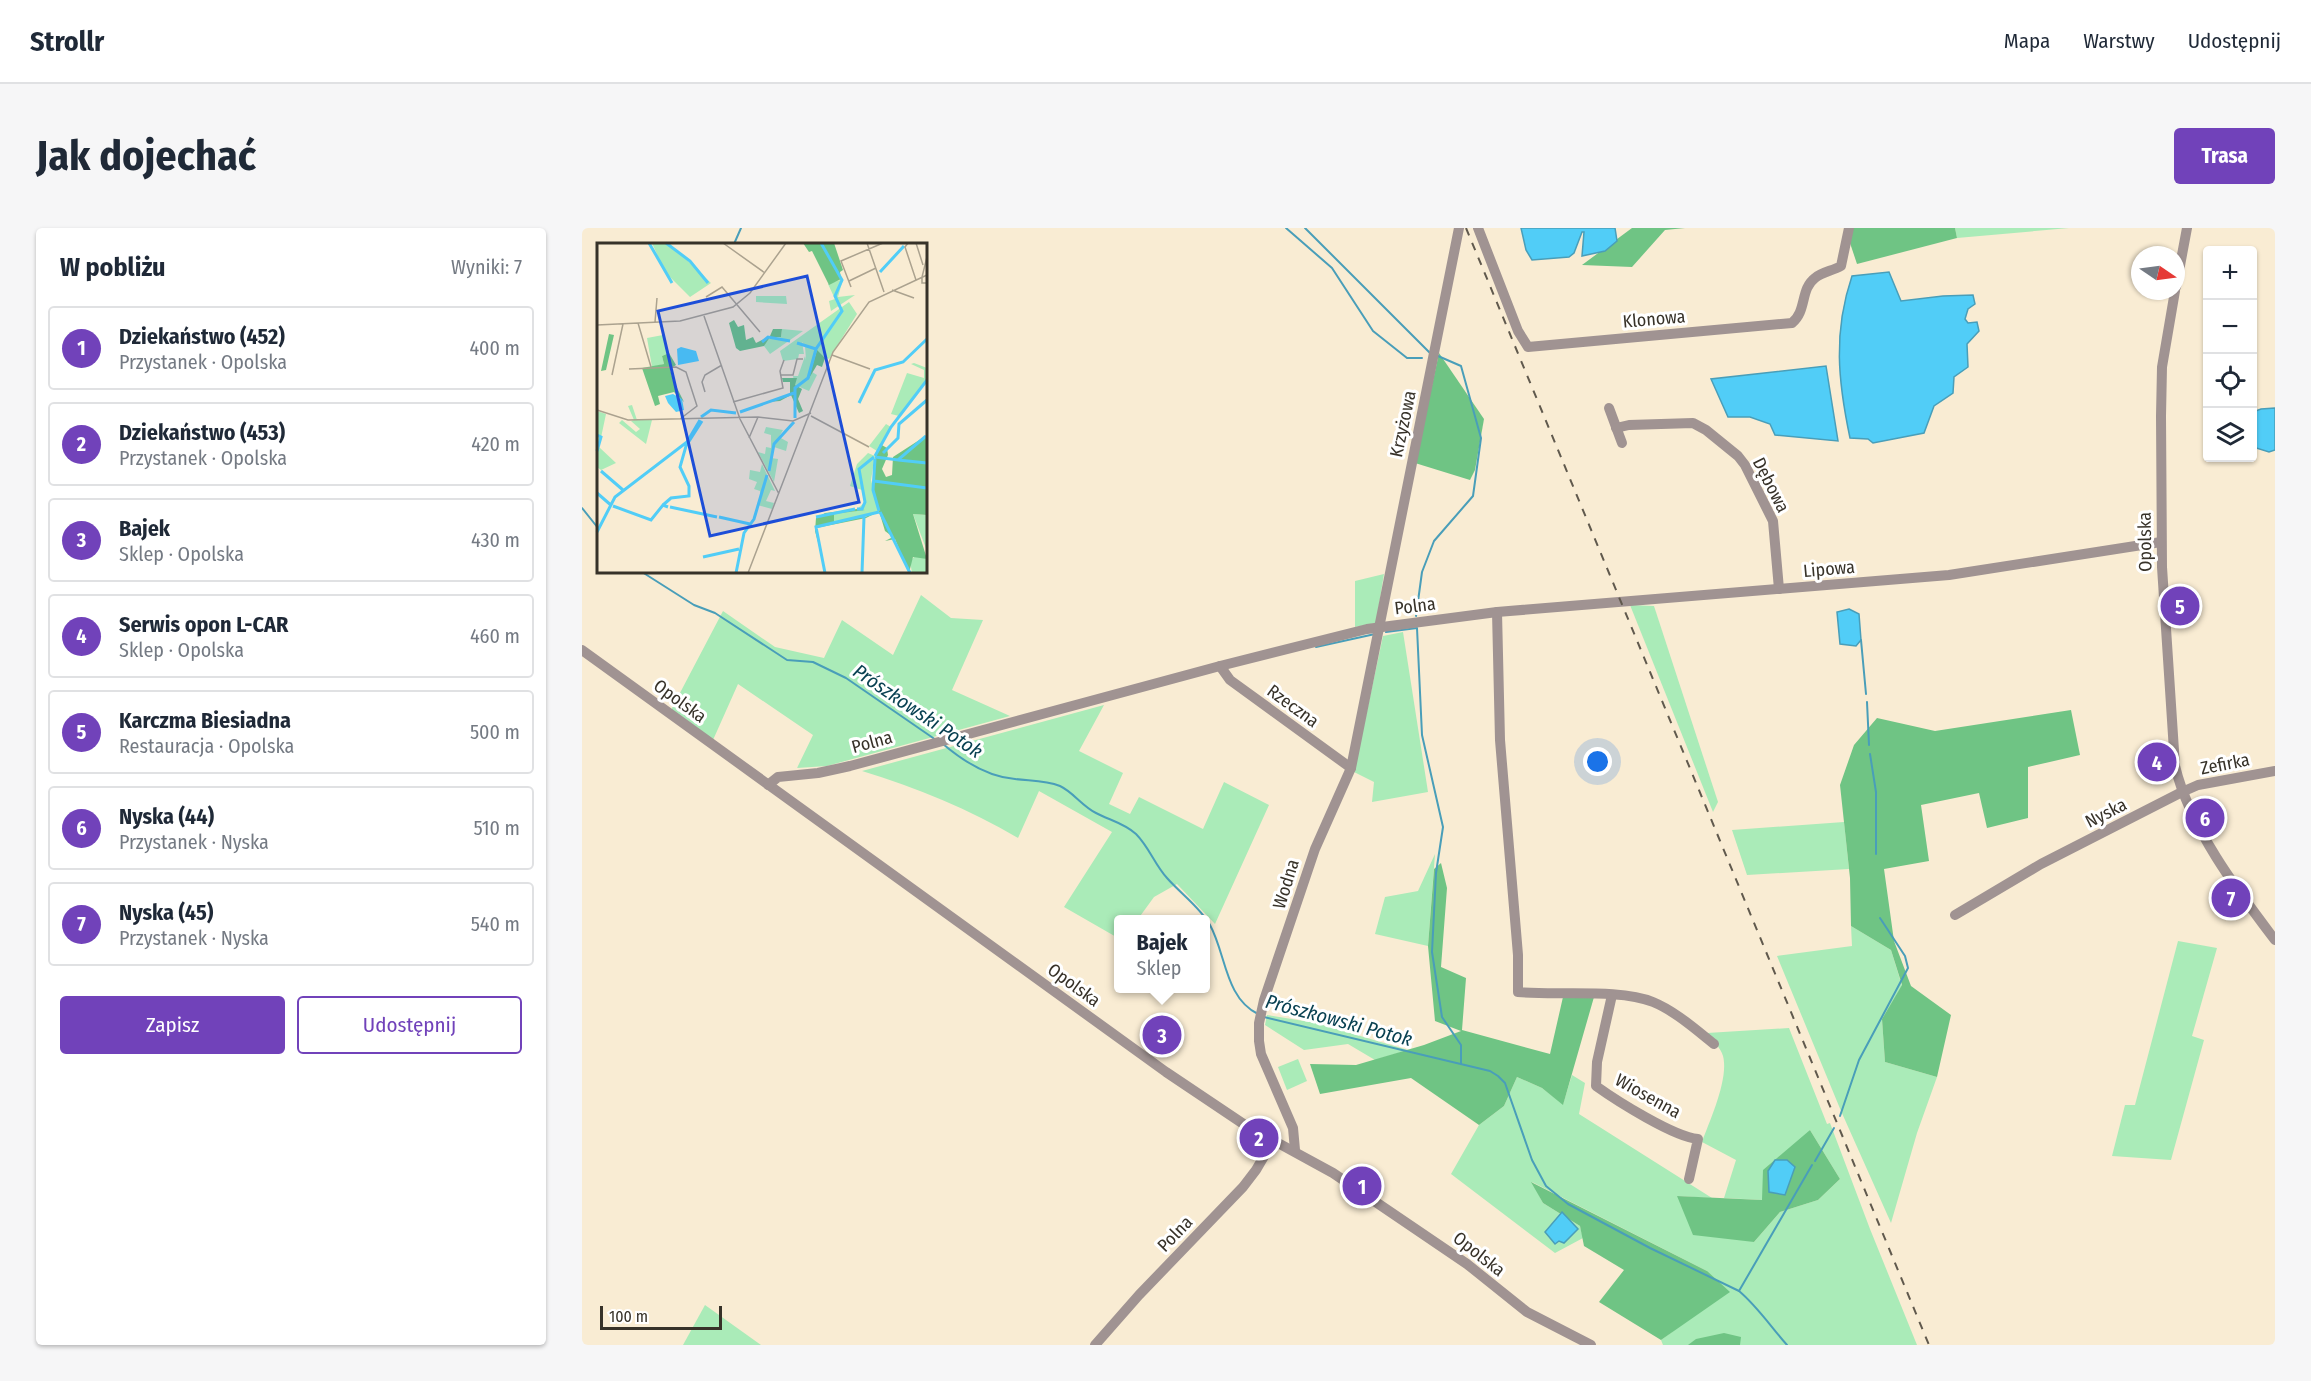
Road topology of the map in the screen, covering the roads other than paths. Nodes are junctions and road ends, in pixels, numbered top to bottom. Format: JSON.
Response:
{"nodes":[{"id":1,"x":1459,"y":228,"type":"edge"},
{"id":2,"x":1478,"y":228,"type":"edge"},
{"id":3,"x":1849,"y":228,"type":"edge"},
{"id":4,"x":2187,"y":228,"type":"edge"},
{"id":5,"x":2184,"y":246,"type":"edge"},
{"id":6,"x":2174,"y":300,"type":"edge"},
{"id":7,"x":1608,"y":408,"type":"dead end"},
{"id":8,"x":1617,"y":428,"type":"junction"},
{"id":9,"x":1622,"y":442,"type":"dead end"},
{"id":10,"x":2161,"y":542,"type":"junction"},
{"id":11,"x":1779,"y":590,"type":"junction"},
{"id":12,"x":1497,"y":612,"type":"junction"},
{"id":13,"x":1381,"y":627,"type":"junction"},
{"id":14,"x":582,"y":650,"type":"edge"},
{"id":15,"x":1220,"y":666,"type":"junction"},
{"id":16,"x":1352,"y":768,"type":"junction"},
{"id":17,"x":2275,"y":771,"type":"edge"},
{"id":18,"x":768,"y":785,"type":"junction"},
{"id":19,"x":2182,"y":792,"type":"junction"},
{"id":20,"x":1955,"y":915,"type":"dead end"},
{"id":21,"x":2275,"y":940,"type":"edge"},
{"id":22,"x":1612,"y":995,"type":"junction"},
{"id":23,"x":1714,"y":1044,"type":"dead end"},
{"id":24,"x":1273,"y":1141,"type":"junction"},
{"id":25,"x":1295,"y":1150,"type":"junction"},
{"id":26,"x":1689,"y":1179,"type":"dead end"},
{"id":27,"x":1095,"y":1345,"type":"edge"},
{"id":28,"x":1591,"y":1345,"type":"edge"}],
"edges":[{"from":1,"to":13,"type":"street","name":"Krzyżowa"},
{"from":2,"to":3,"type":"street","name":"Klonowa"},
{"from":4,"to":5,"type":"street","name":"Opolska"},
{"from":6,"to":10,"type":"street","name":"Opolska"},
{"from":7,"to":8,"type":"street"},
{"from":8,"to":9,"type":"street"},
{"from":8,"to":11,"type":"street","name":"Dębowa"},
{"from":10,"to":11,"type":"street","name":"Lipowa"},
{"from":10,"to":19,"type":"street","name":"Opolska"},
{"from":11,"to":12,"type":"street","name":"Lipowa"},
{"from":12,"to":13,"type":"street","name":"Polna"},
{"from":12,"to":22,"type":"street"},
{"from":13,"to":15,"type":"street","name":"Polna"},
{"from":13,"to":16,"type":"street","name":"Wodna"},
{"from":14,"to":18,"type":"street","name":"Opolska"},
{"from":15,"to":16,"type":"street","name":"Rzeczna"},
{"from":15,"to":18,"type":"street","name":"Polna"},
{"from":16,"to":25,"type":"street","name":"Wodna"},
{"from":17,"to":19,"type":"street","name":"Zefirka"},
{"from":18,"to":24,"type":"street","name":"Opolska"},
{"from":19,"to":20,"type":"street","name":"Nyska"},
{"from":19,"to":21,"type":"street"},
{"from":22,"to":23,"type":"street"},
{"from":22,"to":26,"type":"street","name":"Wiosenna"},
{"from":24,"to":25,"type":"street","name":"Opolska"},
{"from":24,"to":27,"type":"street","name":"Polna"},
{"from":25,"to":28,"type":"street","name":"Opolska"}]}
